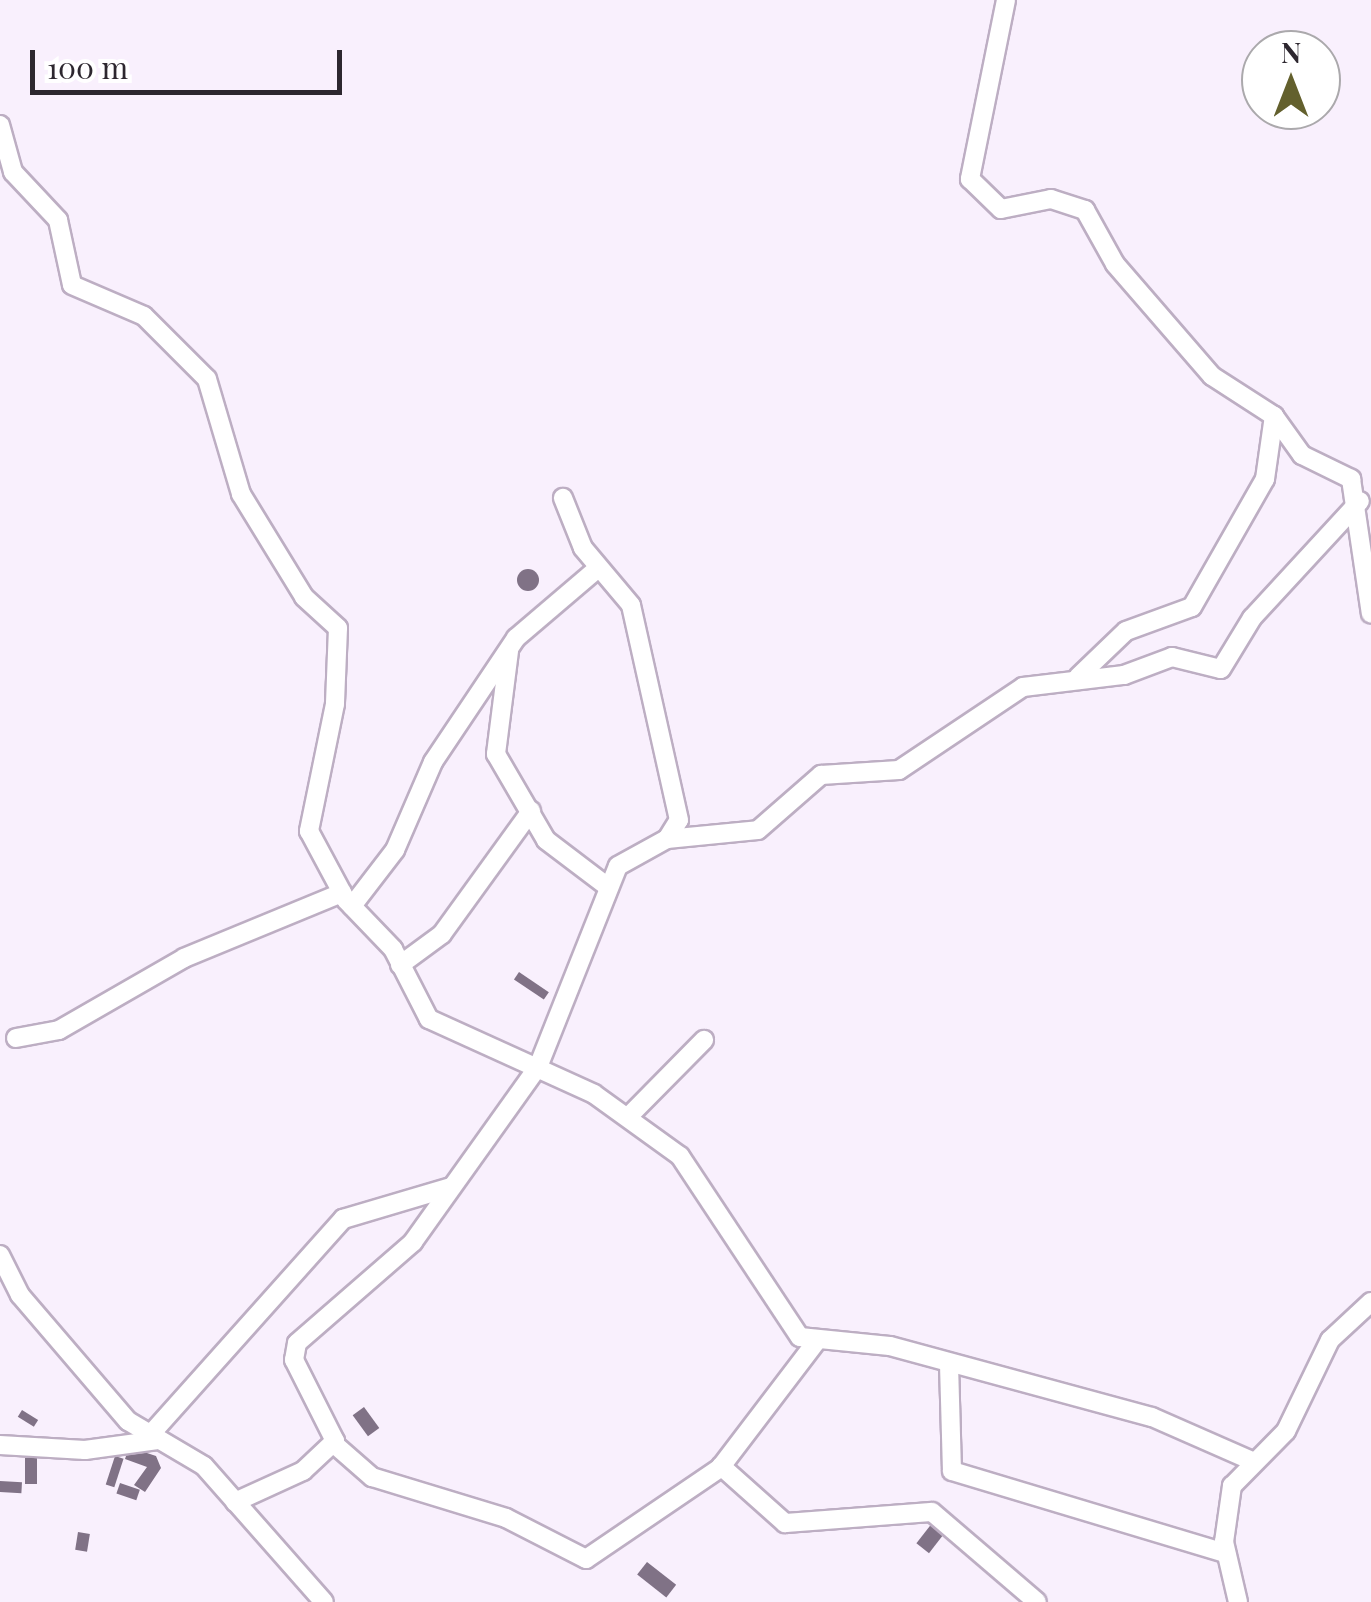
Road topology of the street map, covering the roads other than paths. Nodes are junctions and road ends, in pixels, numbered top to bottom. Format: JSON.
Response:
{"nodes":[{"id":1,"x":1006,"y":0,"type":"edge"},
{"id":2,"x":0,"y":125,"type":"edge"},
{"id":3,"x":1274,"y":416,"type":"junction"},
{"id":4,"x":563,"y":498,"type":"dead end"},
{"id":5,"x":1360,"y":500,"type":"junction"},
{"id":6,"x":597,"y":569,"type":"junction"},
{"id":7,"x":1371,"y":614,"type":"edge"},
{"id":8,"x":510,"y":645,"type":"junction"},
{"id":9,"x":1078,"y":677,"type":"junction"},
{"id":10,"x":532,"y":811,"type":"junction"},
{"id":11,"x":667,"y":839,"type":"junction"},
{"id":12,"x":608,"y":887,"type":"junction"},
{"id":13,"x":347,"y":900,"type":"junction"},
{"id":14,"x":400,"y":965,"type":"junction"},
{"id":15,"x":16,"y":1038,"type":"dead end"},
{"id":16,"x":704,"y":1040,"type":"dead end"},
{"id":17,"x":538,"y":1066,"type":"junction"},
{"id":18,"x":629,"y":1116,"type":"junction"},
{"id":19,"x":450,"y":1187,"type":"junction"},
{"id":20,"x":0,"y":1255,"type":"edge"},
{"id":21,"x":1371,"y":1302,"type":"edge"},
{"id":22,"x":816,"y":1342,"type":"junction"},
{"id":23,"x":949,"y":1364,"type":"junction"},
{"id":24,"x":154,"y":1438,"type":"junction"},
{"id":25,"x":334,"y":1443,"type":"junction"},
{"id":26,"x":0,"y":1445,"type":"edge"},
{"id":27,"x":1250,"y":1460,"type":"junction"},
{"id":28,"x":721,"y":1466,"type":"junction"},
{"id":29,"x":234,"y":1502,"type":"junction"},
{"id":30,"x":1226,"y":1553,"type":"junction"},
{"id":31,"x":324,"y":1602,"type":"edge"},
{"id":32,"x":1037,"y":1602,"type":"edge"},
{"id":33,"x":1238,"y":1602,"type":"edge"}],
"edges":[{"from":1,"to":3,"type":"street"},
{"from":2,"to":13,"type":"street"},
{"from":3,"to":5,"type":"street"},
{"from":3,"to":9,"type":"street"},
{"from":4,"to":6,"type":"street"},
{"from":5,"to":7,"type":"street"},
{"from":5,"to":9,"type":"street"},
{"from":6,"to":8,"type":"street"},
{"from":6,"to":11,"type":"street"},
{"from":8,"to":10,"type":"street"},
{"from":8,"to":13,"type":"street"},
{"from":9,"to":11,"type":"street"},
{"from":10,"to":12,"type":"street"},
{"from":10,"to":14,"type":"street"},
{"from":11,"to":12,"type":"street"},
{"from":12,"to":17,"type":"street"},
{"from":13,"to":14,"type":"street"},
{"from":13,"to":15,"type":"street"},
{"from":14,"to":17,"type":"street"},
{"from":16,"to":18,"type":"street"},
{"from":17,"to":18,"type":"street"},
{"from":17,"to":19,"type":"street"},
{"from":18,"to":22,"type":"street"},
{"from":19,"to":24,"type":"street"},
{"from":19,"to":25,"type":"street"},
{"from":20,"to":24,"type":"street"},
{"from":21,"to":27,"type":"street"},
{"from":22,"to":23,"type":"street"},
{"from":22,"to":28,"type":"street"},
{"from":23,"to":27,"type":"street"},
{"from":23,"to":30,"type":"street"},
{"from":24,"to":26,"type":"street"},
{"from":24,"to":29,"type":"street"},
{"from":25,"to":28,"type":"street"},
{"from":25,"to":29,"type":"street"},
{"from":27,"to":30,"type":"street"},
{"from":28,"to":32,"type":"street"},
{"from":29,"to":31,"type":"street"},
{"from":30,"to":33,"type":"street"}]}
